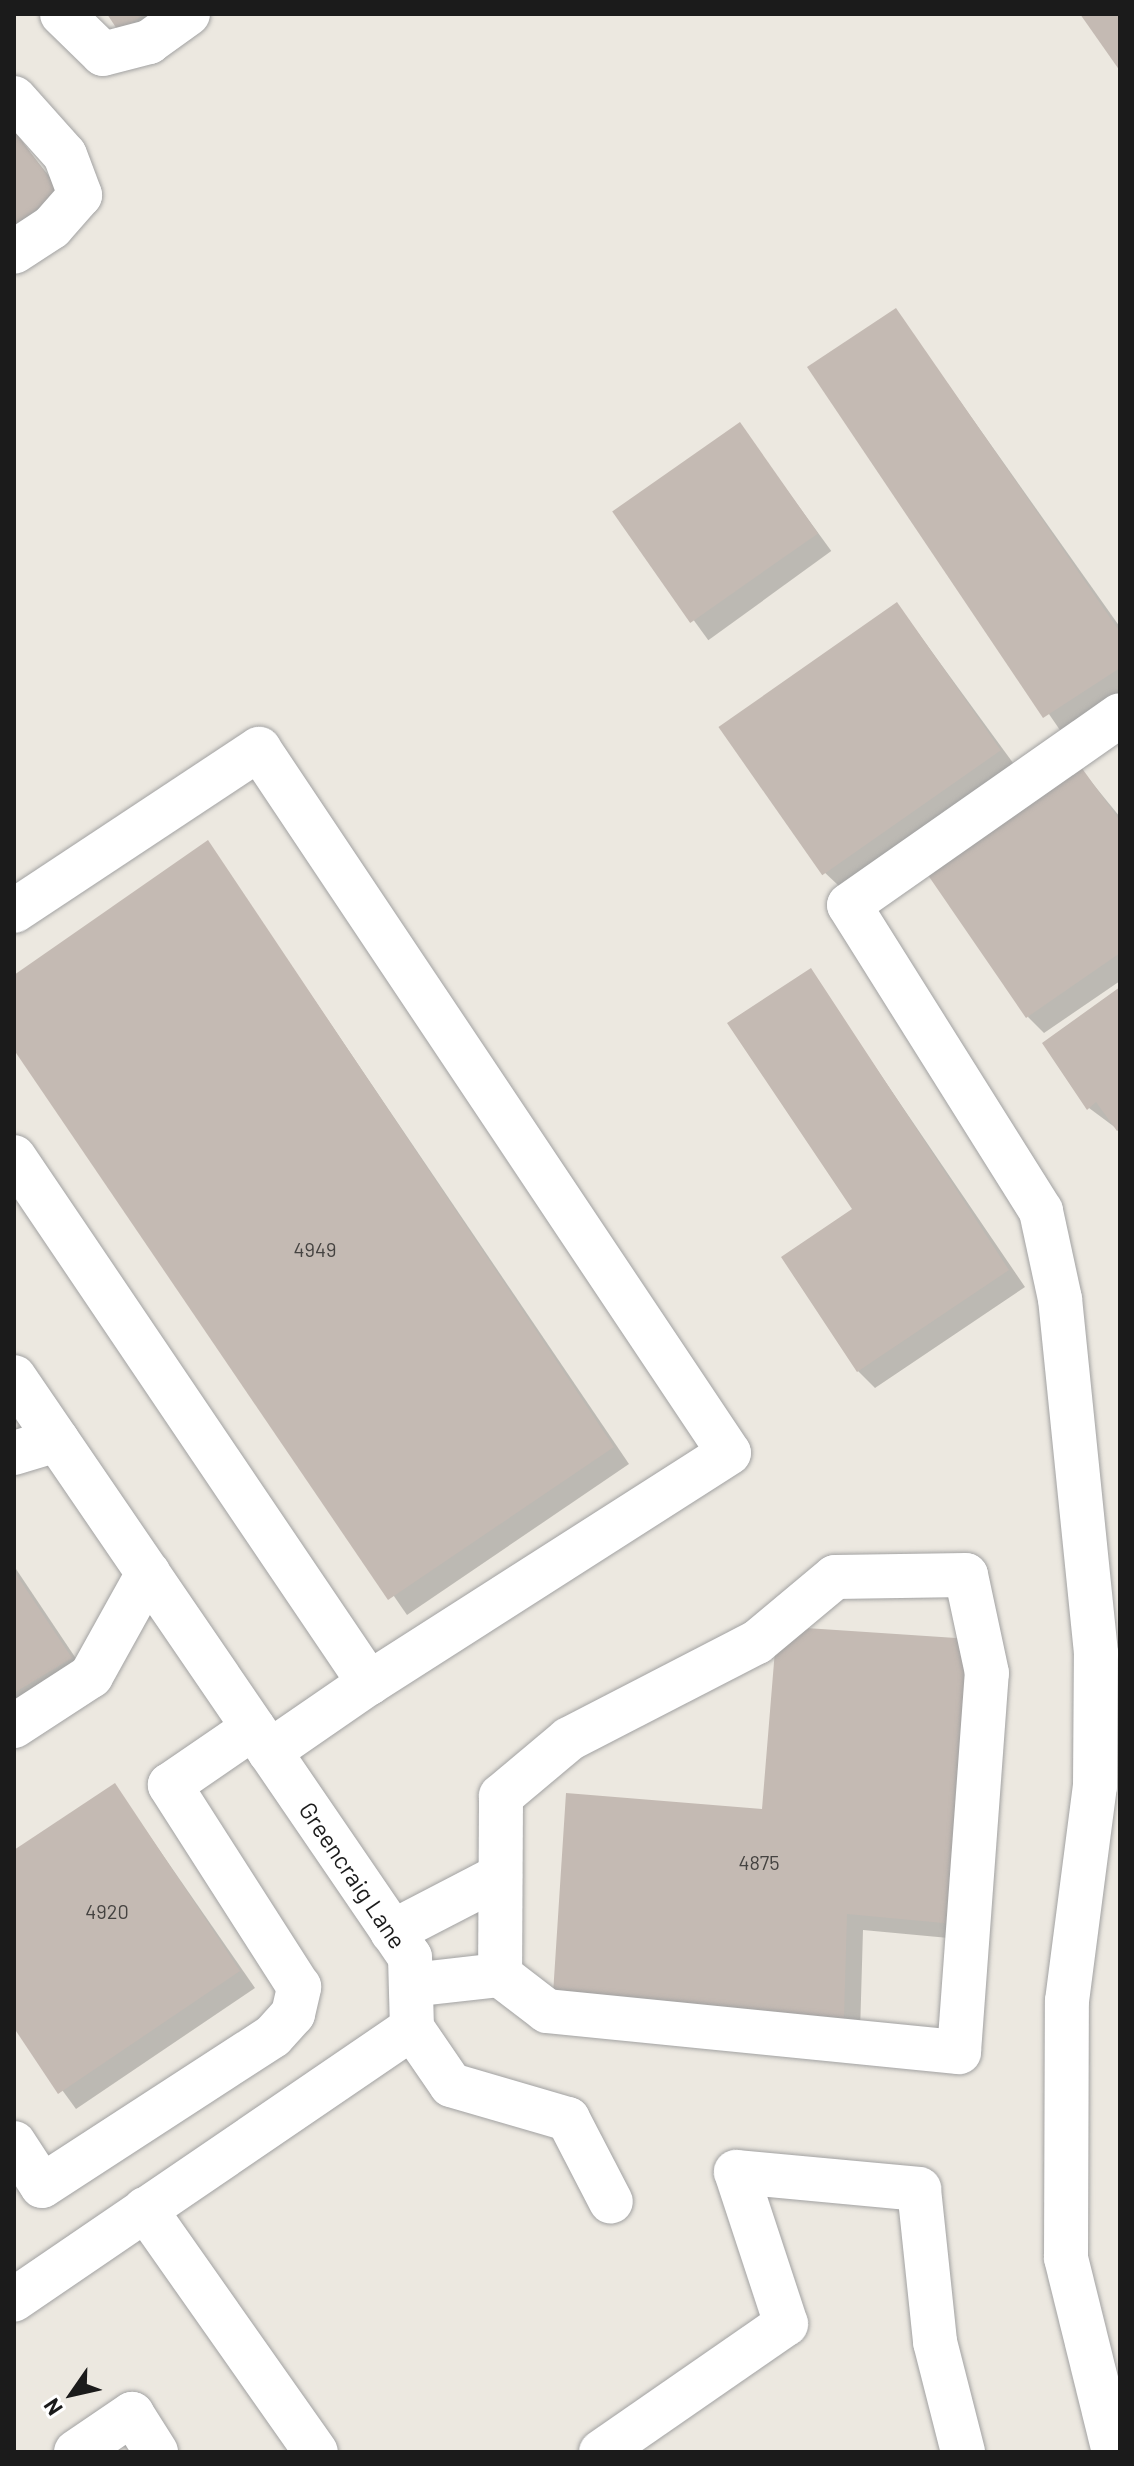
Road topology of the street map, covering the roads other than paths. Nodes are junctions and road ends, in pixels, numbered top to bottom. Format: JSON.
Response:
{"nodes":[{"id":1,"x":62,"y":14,"type":"edge"},
{"id":2,"x":188,"y":14,"type":"edge"},
{"id":3,"x":14,"y":98,"type":"edge"},
{"id":4,"x":14,"y":252,"type":"edge"},
{"id":5,"x":1120,"y":715,"type":"edge"},
{"id":6,"x":14,"y":911,"type":"edge"},
{"id":7,"x":14,"y":1157,"type":"edge"},
{"id":8,"x":14,"y":1377,"type":"edge"},
{"id":9,"x":57,"y":1440,"type":"junction"},
{"id":10,"x":14,"y":1453,"type":"edge"},
{"id":11,"x":148,"y":1573,"type":"junction"},
{"id":12,"x":369,"y":1683,"type":"junction"},
{"id":13,"x":14,"y":1726,"type":"edge"},
{"id":14,"x":261,"y":1740,"type":"junction"},
{"id":15,"x":500,"y":1876,"type":"junction"},
{"id":16,"x":392,"y":1932,"type":"junction"},
{"id":17,"x":500,"y":1975,"type":"junction"},
{"id":18,"x":411,"y":1985,"type":"junction"},
{"id":19,"x":412,"y":2028,"type":"junction"},
{"id":20,"x":14,"y":2143,"type":"edge"},
{"id":21,"x":611,"y":2202,"type":"dead end"},
{"id":22,"x":145,"y":2209,"type":"junction"},
{"id":23,"x":14,"y":2299,"type":"edge"},
{"id":24,"x":76,"y":2452,"type":"edge"},
{"id":25,"x":156,"y":2452,"type":"edge"},
{"id":26,"x":316,"y":2452,"type":"edge"},
{"id":27,"x":601,"y":2452,"type":"edge"},
{"id":28,"x":963,"y":2452,"type":"edge"},
{"id":29,"x":1114,"y":2452,"type":"edge"}],
"edges":[{"from":1,"to":2,"type":"street"},
{"from":3,"to":4,"type":"street"},
{"from":5,"to":29,"type":"street"},
{"from":6,"to":12,"type":"street"},
{"from":7,"to":12,"type":"street"},
{"from":8,"to":9,"type":"street","name":"Greencraig Lane"},
{"from":9,"to":10,"type":"street"},
{"from":9,"to":11,"type":"street","name":"Greencraig Lane"},
{"from":11,"to":13,"type":"street"},
{"from":11,"to":14,"type":"street","name":"Greencraig Lane"},
{"from":12,"to":14,"type":"street"},
{"from":14,"to":16,"type":"street","name":"Greencraig Lane"},
{"from":14,"to":20,"type":"street"},
{"from":15,"to":16,"type":"street"},
{"from":15,"to":17,"type":"street"},
{"from":15,"to":17,"type":"street"},
{"from":16,"to":18,"type":"street","name":"Greencraig Lane"},
{"from":17,"to":18,"type":"street"},
{"from":18,"to":19,"type":"street","name":"Greencraig Lane"},
{"from":19,"to":21,"type":"street"},
{"from":19,"to":22,"type":"street"},
{"from":22,"to":23,"type":"street"},
{"from":22,"to":26,"type":"street"},
{"from":24,"to":25,"type":"street"},
{"from":27,"to":28,"type":"street"}]}
